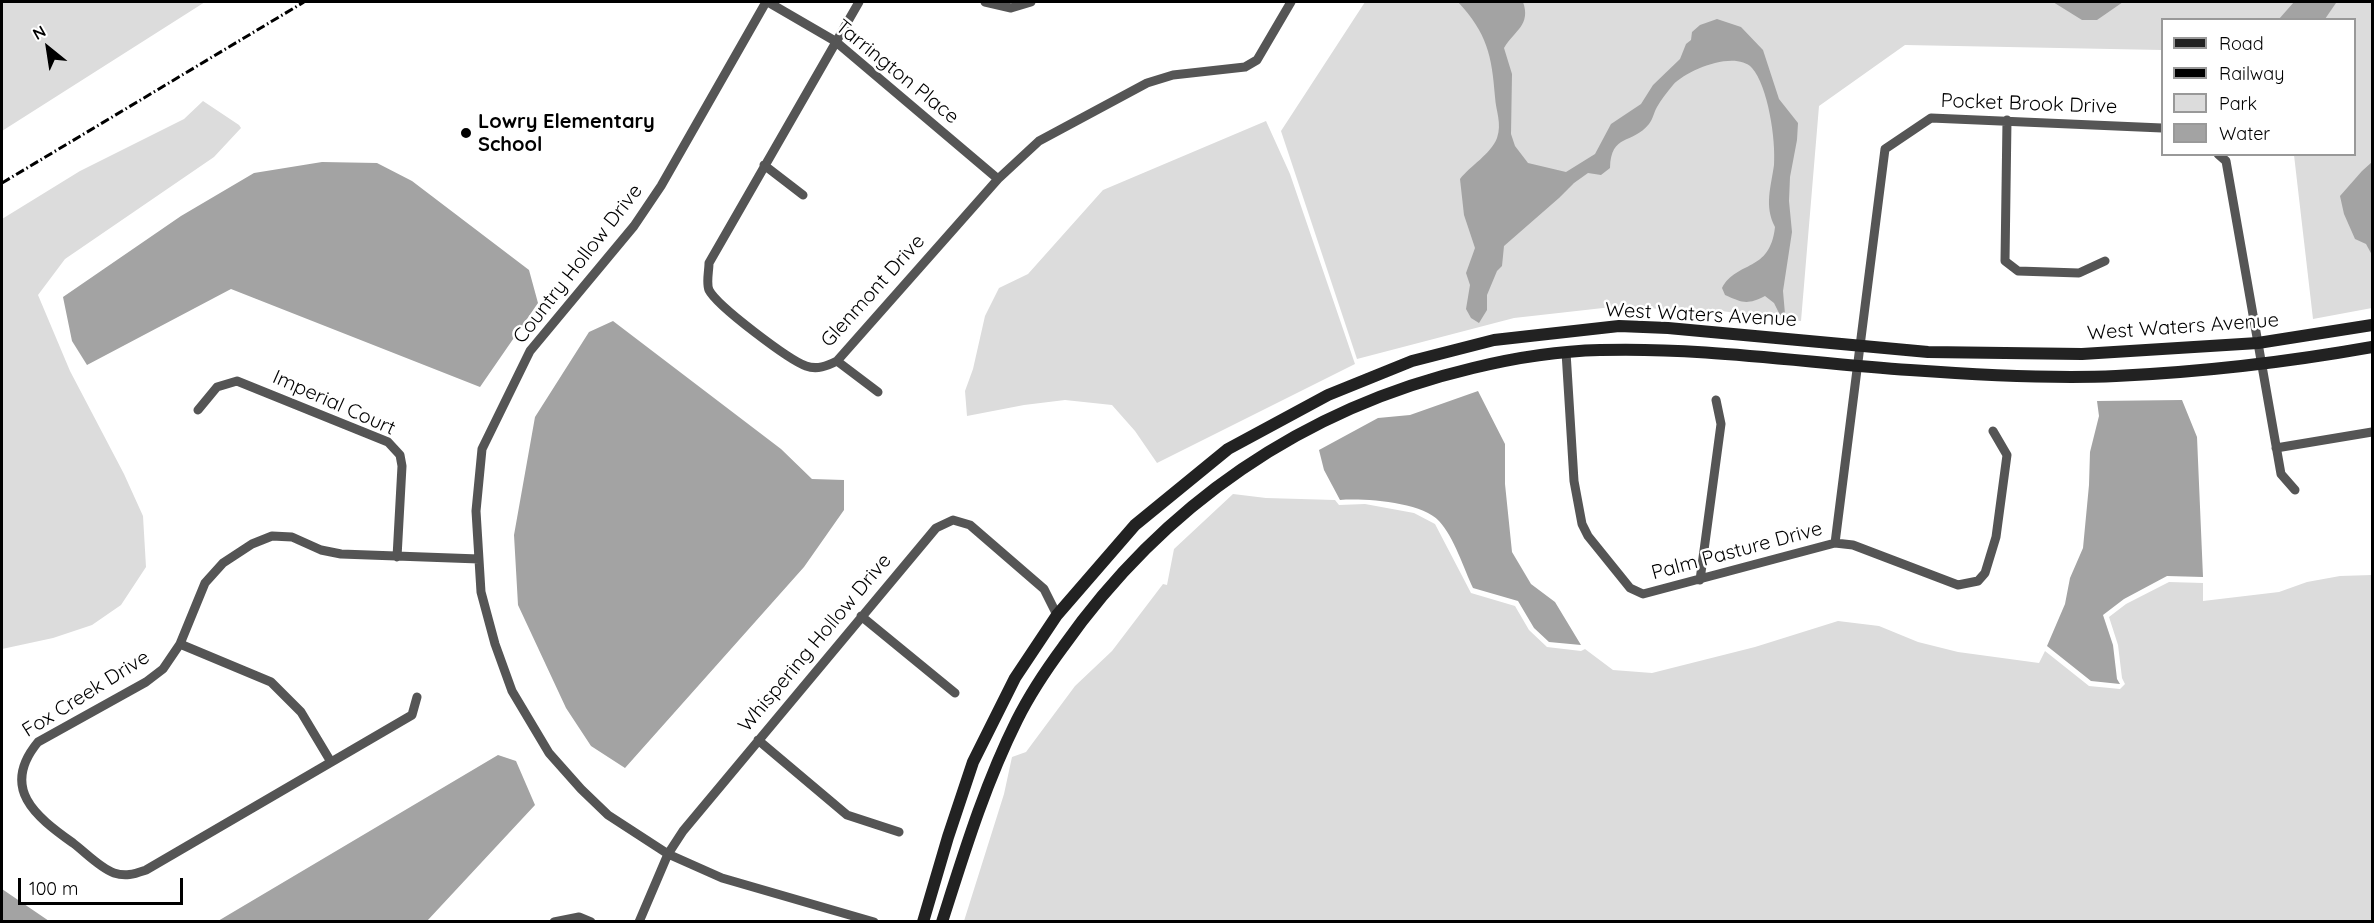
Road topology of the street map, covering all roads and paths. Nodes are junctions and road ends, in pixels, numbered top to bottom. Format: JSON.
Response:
{"nodes":[{"id":1,"x":767,"y":2,"type":"edge"},
{"id":2,"x":859,"y":2,"type":"edge"},
{"id":3,"x":986,"y":2,"type":"edge"},
{"id":4,"x":1031,"y":2,"type":"edge"},
{"id":5,"x":1291,"y":2,"type":"edge"},
{"id":6,"x":835,"y":41,"type":"junction"},
{"id":7,"x":2007,"y":120,"type":"junction"},
{"id":8,"x":2161,"y":128,"type":"edge"},
{"id":9,"x":2220,"y":156,"type":"edge"},
{"id":10,"x":764,"y":165,"type":"junction"},
{"id":11,"x":998,"y":178,"type":"junction"},
{"id":12,"x":803,"y":195,"type":"dead end"},
{"id":13,"x":2105,"y":261,"type":"dead end"},
{"id":14,"x":2373,"y":325,"type":"edge"},
{"id":15,"x":2258,"y":343,"type":"junction"},
{"id":16,"x":1861,"y":346,"type":"junction"},
{"id":17,"x":2373,"y":346,"type":"edge"},
{"id":18,"x":1566,"y":351,"type":"junction"},
{"id":19,"x":837,"y":361,"type":"junction"},
{"id":20,"x":2261,"y":364,"type":"junction"},
{"id":21,"x":1859,"y":367,"type":"junction"},
{"id":22,"x":878,"y":392,"type":"dead end"},
{"id":23,"x":1716,"y":400,"type":"dead end"},
{"id":24,"x":198,"y":410,"type":"dead end"},
{"id":25,"x":1993,"y":431,"type":"dead end"},
{"id":26,"x":2373,"y":432,"type":"edge"},
{"id":27,"x":2276,"y":448,"type":"junction"},
{"id":28,"x":2295,"y":490,"type":"dead end"},
{"id":29,"x":1835,"y":543,"type":"junction"},
{"id":30,"x":397,"y":557,"type":"junction"},
{"id":31,"x":479,"y":559,"type":"junction"},
{"id":32,"x":1700,"y":580,"type":"junction"},
{"id":33,"x":1057,"y":615,"type":"junction"},
{"id":34,"x":861,"y":616,"type":"junction"},
{"id":35,"x":180,"y":644,"type":"junction"},
{"id":36,"x":955,"y":693,"type":"dead end"},
{"id":37,"x":417,"y":697,"type":"dead end"},
{"id":38,"x":758,"y":740,"type":"junction"},
{"id":39,"x":331,"y":762,"type":"junction"},
{"id":40,"x":899,"y":832,"type":"dead end"},
{"id":41,"x":668,"y":854,"type":"junction"},
{"id":42,"x":554,"y":921,"type":"edge"},
{"id":43,"x":591,"y":921,"type":"edge"},
{"id":44,"x":639,"y":921,"type":"edge"},
{"id":45,"x":874,"y":921,"type":"edge"},
{"id":46,"x":923,"y":921,"type":"edge"},
{"id":47,"x":942,"y":921,"type":"edge"}],
"edges":[{"from":1,"to":6,"type":"street","name":"Tarrington Place"},
{"from":1,"to":31,"type":"street","name":"Country Hollow Drive"},
{"from":2,"to":6,"type":"street","name":"Glenmont Drive"},
{"from":3,"to":4,"type":"street"},
{"from":5,"to":11,"type":"street","name":"Glenmont Drive"},
{"from":6,"to":10,"type":"street","name":"Glenmont Drive"},
{"from":6,"to":11,"type":"street","name":"Tarrington Place"},
{"from":7,"to":8,"type":"street","name":"Pocket Brook Drive"},
{"from":7,"to":13,"type":"street"},
{"from":7,"to":16,"type":"street","name":"Pocket Brook Drive"},
{"from":9,"to":15,"type":"street"},
{"from":10,"to":12,"type":"street"},
{"from":10,"to":19,"type":"street","name":"Glenmont Drive"},
{"from":11,"to":19,"type":"street","name":"Glenmont Drive"},
{"from":14,"to":15,"type":"street","name":"West Waters Avenue"},
{"from":15,"to":16,"type":"street","name":"West Waters Avenue"},
{"from":15,"to":20,"type":"street"},
{"from":16,"to":21,"type":"street","name":"Pocket Brook Drive"},
{"from":16,"to":33,"type":"street","name":"West Waters Avenue"},
{"from":17,"to":20,"type":"street","name":"West Waters Avenue"},
{"from":18,"to":21,"type":"street","name":"West Waters Avenue"},
{"from":18,"to":32,"type":"street","name":"Palm Pasture Drive"},
{"from":18,"to":47,"type":"street","name":"West Waters Avenue"},
{"from":19,"to":22,"type":"street"},
{"from":20,"to":21,"type":"street","name":"West Waters Avenue"},
{"from":20,"to":27,"type":"street"},
{"from":21,"to":29,"type":"street","name":"Pocket Brook Drive"},
{"from":23,"to":32,"type":"street"},
{"from":24,"to":30,"type":"street","name":"Imperial Court"},
{"from":25,"to":29,"type":"street","name":"Palm Pasture Drive"},
{"from":26,"to":27,"type":"street"},
{"from":27,"to":28,"type":"street"},
{"from":29,"to":32,"type":"street","name":"Palm Pasture Drive"},
{"from":30,"to":31,"type":"street","name":"Fox Creek Drive"},
{"from":30,"to":35,"type":"street","name":"Fox Creek Drive"},
{"from":31,"to":41,"type":"street","name":"Country Hollow Drive"},
{"from":33,"to":34,"type":"street","name":"Whispering Hollow Drive"},
{"from":33,"to":46,"type":"street","name":"West Waters Avenue"},
{"from":34,"to":36,"type":"street"},
{"from":34,"to":38,"type":"street","name":"Whispering Hollow Drive"},
{"from":35,"to":39,"type":"street"},
{"from":35,"to":39,"type":"street","name":"Fox Creek Drive"},
{"from":37,"to":39,"type":"street","name":"Fox Creek Drive"},
{"from":38,"to":40,"type":"street"},
{"from":38,"to":41,"type":"street","name":"Whispering Hollow Drive"},
{"from":41,"to":44,"type":"street","name":"Whispering Hollow Drive"},
{"from":41,"to":45,"type":"street","name":"Country Hollow Drive"},
{"from":42,"to":43,"type":"street"}]}
